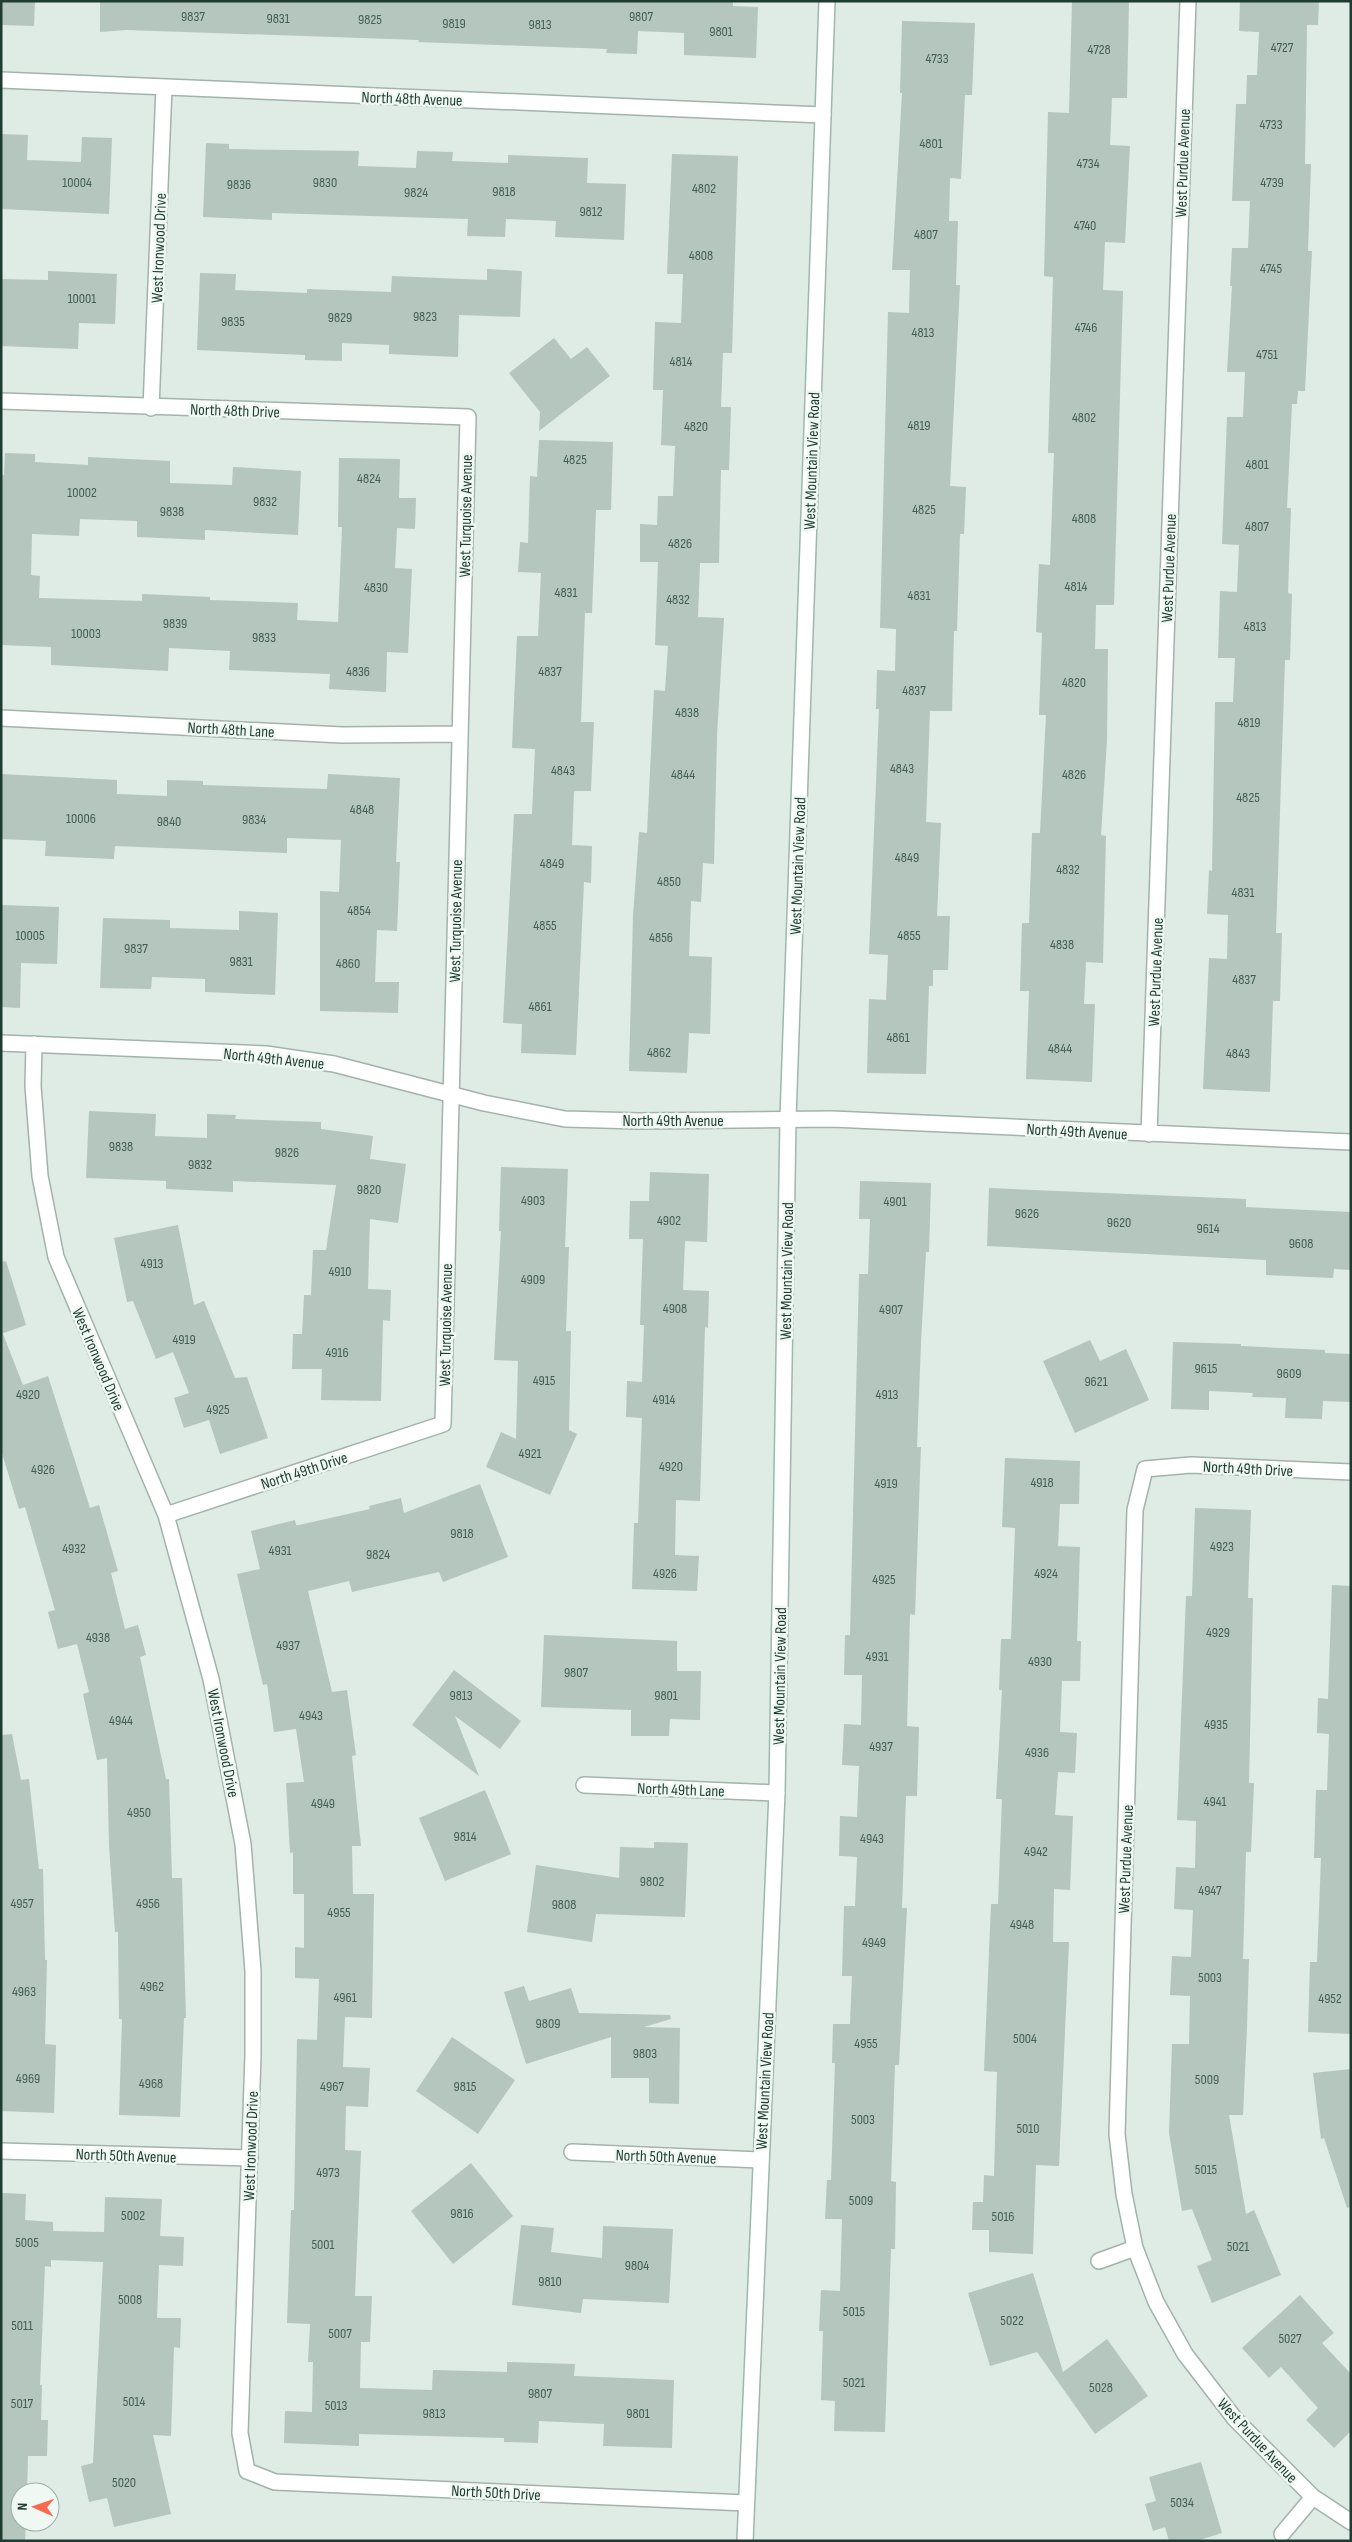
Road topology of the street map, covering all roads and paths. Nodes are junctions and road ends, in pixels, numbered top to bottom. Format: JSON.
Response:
{"nodes":[{"id":1,"x":827,"y":1,"type":"edge"},
{"id":2,"x":1188,"y":1,"type":"edge"},
{"id":3,"x":1,"y":80,"type":"edge"},
{"id":4,"x":164,"y":87,"type":"junction"},
{"id":5,"x":823,"y":115,"type":"junction"},
{"id":6,"x":1,"y":401,"type":"edge"},
{"id":7,"x":151,"y":408,"type":"junction"},
{"id":8,"x":468,"y":417,"type":"joint"},
{"id":9,"x":1,"y":718,"type":"edge"},
{"id":10,"x":460,"y":734,"type":"junction"},
{"id":11,"x":1,"y":1043,"type":"edge"},
{"id":12,"x":34,"y":1044,"type":"junction"},
{"id":13,"x":451,"y":1094,"type":"junction"},
{"id":14,"x":788,"y":1119,"type":"junction"},
{"id":15,"x":1149,"y":1134,"type":"junction"},
{"id":16,"x":1351,"y":1142,"type":"edge"},
{"id":17,"x":443,"y":1424,"type":"joint"},
{"id":18,"x":1145,"y":1470,"type":"joint"},
{"id":19,"x":1351,"y":1472,"type":"edge"},
{"id":20,"x":166,"y":1515,"type":"junction"},
{"id":21,"x":584,"y":1785,"type":"dead end"},
{"id":22,"x":777,"y":1793,"type":"junction"},
{"id":23,"x":1,"y":2151,"type":"edge"},
{"id":24,"x":572,"y":2152,"type":"dead end"},
{"id":25,"x":250,"y":2158,"type":"junction"},
{"id":26,"x":760,"y":2160,"type":"junction"},
{"id":27,"x":1135,"y":2248,"type":"junction"},
{"id":28,"x":1098,"y":2261,"type":"dead end"},
{"id":29,"x":247,"y":2471,"type":"joint"},
{"id":30,"x":1313,"y":2497,"type":"junction"},
{"id":31,"x":746,"y":2503,"type":"junction"},
{"id":32,"x":1351,"y":2522,"type":"edge"},
{"id":33,"x":1282,"y":2534,"type":"dead end"},
{"id":34,"x":745,"y":2541,"type":"edge"}],
"edges":[{"from":1,"to":5,"type":"street","name":"West Mountain View Road"},
{"from":2,"to":15,"type":"street","name":"West Purdue Avenue"},
{"from":3,"to":4,"type":"street","name":"North 48th Avenue"},
{"from":4,"to":5,"type":"street","name":"North 48th Avenue"},
{"from":4,"to":7,"type":"street","name":"West Ironwood Drive"},
{"from":5,"to":14,"type":"street","name":"West Mountain View Road"},
{"from":6,"to":7,"type":"street","name":"North 48th Drive"},
{"from":7,"to":8,"type":"street","name":"North 48th Drive"},
{"from":8,"to":10,"type":"street","name":"West Turquoise Avenue"},
{"from":9,"to":10,"type":"street","name":"North 48th Lane"},
{"from":10,"to":13,"type":"street","name":"West Turquoise Avenue"},
{"from":11,"to":12,"type":"street","name":"North 49th Avenue"},
{"from":12,"to":13,"type":"street","name":"North 49th Avenue"},
{"from":12,"to":20,"type":"street","name":"West Ironwood Drive"},
{"from":13,"to":14,"type":"street","name":"North 49th Avenue"},
{"from":13,"to":17,"type":"street","name":"West Turquoise Avenue"},
{"from":14,"to":15,"type":"street","name":"North 49th Avenue"},
{"from":14,"to":22,"type":"street","name":"West Mountain View Road"},
{"from":15,"to":16,"type":"street","name":"North 49th Avenue"},
{"from":17,"to":20,"type":"street","name":"North 49th Drive"},
{"from":18,"to":19,"type":"street","name":"North 49th Drive"},
{"from":18,"to":27,"type":"street","name":"West Purdue Avenue"},
{"from":20,"to":25,"type":"street","name":"West Ironwood Drive"},
{"from":21,"to":22,"type":"street","name":"North 49th Lane"},
{"from":22,"to":26,"type":"street","name":"West Mountain View Road"},
{"from":23,"to":25,"type":"street","name":"North 50th Avenue"},
{"from":24,"to":26,"type":"street","name":"North 50th Avenue"},
{"from":25,"to":29,"type":"street","name":"West Ironwood Drive"},
{"from":26,"to":31,"type":"street","name":"West Mountain View Road"},
{"from":27,"to":28,"type":"street"},
{"from":27,"to":30,"type":"street","name":"West Purdue Avenue"},
{"from":29,"to":31,"type":"street","name":"North 50th Drive"},
{"from":30,"to":32,"type":"street"},
{"from":30,"to":33,"type":"street"},
{"from":31,"to":34,"type":"street","name":"West Mountain View Road"}]}
